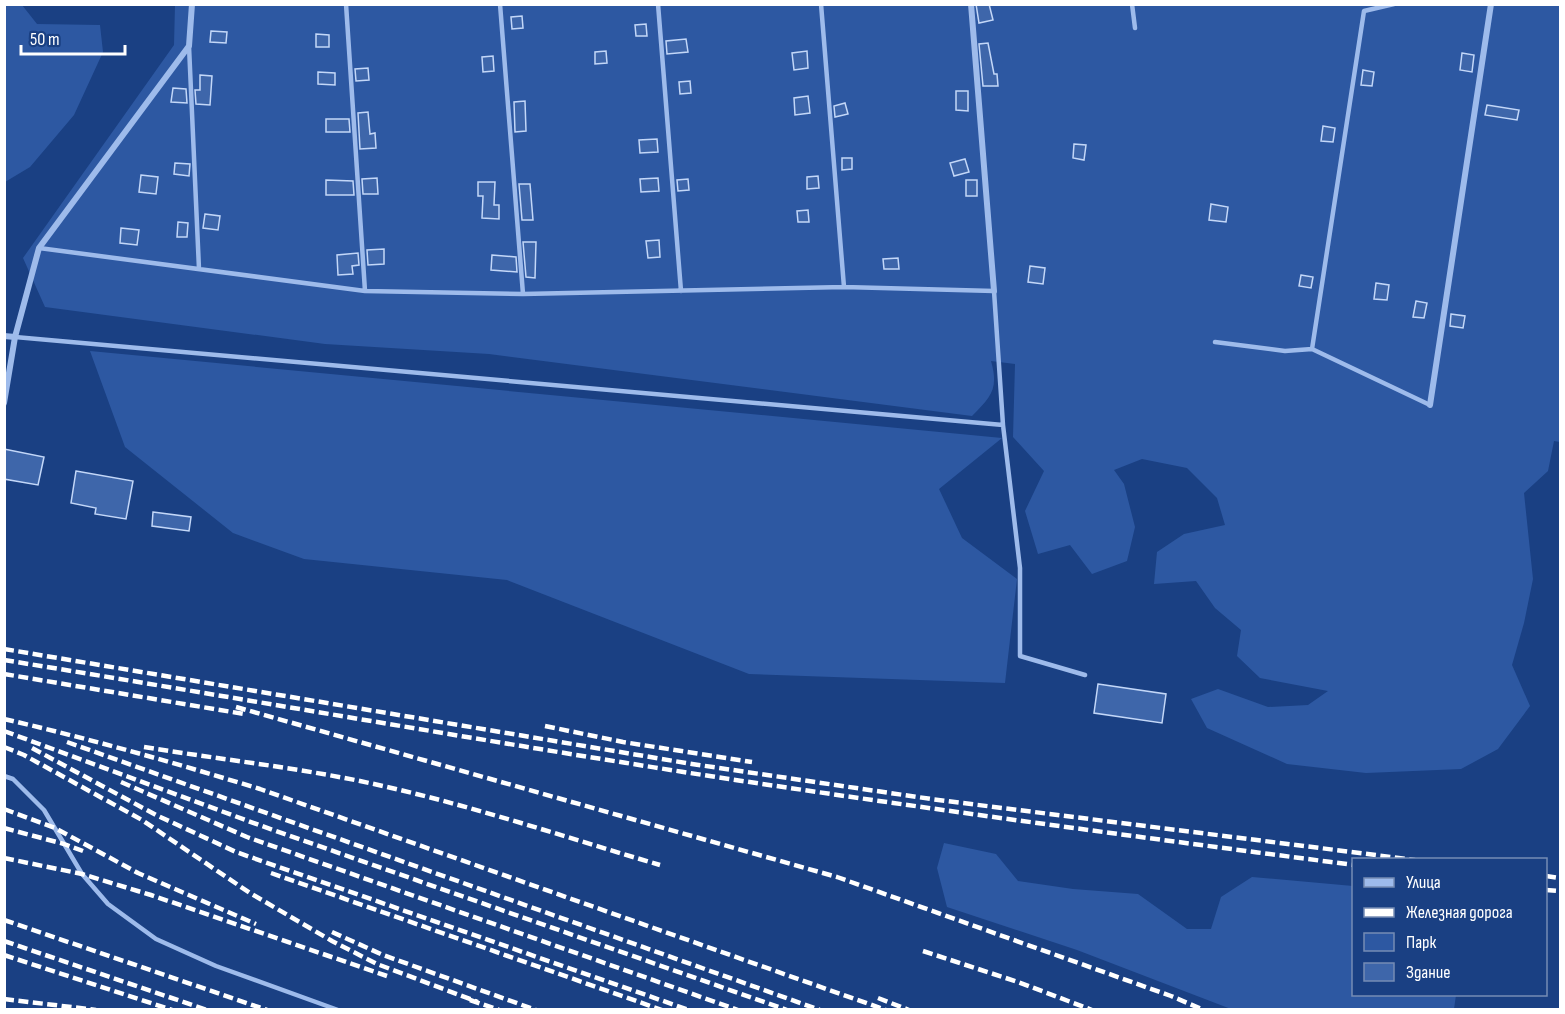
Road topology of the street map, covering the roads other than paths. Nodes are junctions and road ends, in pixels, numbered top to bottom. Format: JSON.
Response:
{"nodes":[{"id":1,"x":192,"y":4,"type":"edge"},
{"id":2,"x":346,"y":4,"type":"edge"},
{"id":3,"x":500,"y":4,"type":"edge"},
{"id":4,"x":658,"y":4,"type":"edge"},
{"id":5,"x":821,"y":4,"type":"edge"},
{"id":6,"x":971,"y":4,"type":"edge"},
{"id":7,"x":1132,"y":4,"type":"edge"},
{"id":8,"x":1394,"y":4,"type":"edge"},
{"id":9,"x":1491,"y":4,"type":"edge"},
{"id":10,"x":1135,"y":28,"type":"dead end"},
{"id":11,"x":189,"y":46,"type":"junction"},
{"id":12,"x":39,"y":248,"type":"junction"},
{"id":13,"x":199,"y":269,"type":"junction"},
{"id":14,"x":844,"y":287,"type":"junction"},
{"id":15,"x":365,"y":291,"type":"junction"},
{"id":16,"x":681,"y":291,"type":"junction"},
{"id":17,"x":994,"y":291,"type":"junction"},
{"id":18,"x":523,"y":294,"type":"junction"},
{"id":19,"x":4,"y":336,"type":"edge"},
{"id":20,"x":15,"y":337,"type":"junction"},
{"id":21,"x":1215,"y":342,"type":"dead end"},
{"id":22,"x":1312,"y":349,"type":"junction"},
{"id":23,"x":4,"y":404,"type":"edge"},
{"id":24,"x":1430,"y":405,"type":"joint"},
{"id":25,"x":1003,"y":425,"type":"junction"},
{"id":26,"x":1085,"y":675,"type":"dead end"},
{"id":27,"x":4,"y":776,"type":"edge"},
{"id":28,"x":338,"y":1010,"type":"edge"}],
"edges":[{"from":1,"to":11,"type":"street"},
{"from":2,"to":15,"type":"lane"},
{"from":3,"to":18,"type":"lane"},
{"from":4,"to":16,"type":"lane"},
{"from":5,"to":14,"type":"lane"},
{"from":6,"to":17,"type":"street"},
{"from":7,"to":10,"type":"lane"},
{"from":8,"to":22,"type":"lane"},
{"from":9,"to":24,"type":"street"},
{"from":11,"to":12,"type":"street"},
{"from":11,"to":13,"type":"lane"},
{"from":12,"to":13,"type":"lane"},
{"from":12,"to":20,"type":"street"},
{"from":13,"to":15,"type":"lane"},
{"from":14,"to":16,"type":"lane"},
{"from":14,"to":17,"type":"lane"},
{"from":15,"to":18,"type":"lane"},
{"from":16,"to":18,"type":"lane"},
{"from":17,"to":25,"type":"lane"},
{"from":19,"to":20,"type":"street"},
{"from":20,"to":23,"type":"street"},
{"from":20,"to":25,"type":"lane"},
{"from":21,"to":22,"type":"lane"},
{"from":22,"to":24,"type":"lane"},
{"from":25,"to":26,"type":"lane"},
{"from":27,"to":28,"type":"lane"}]}
